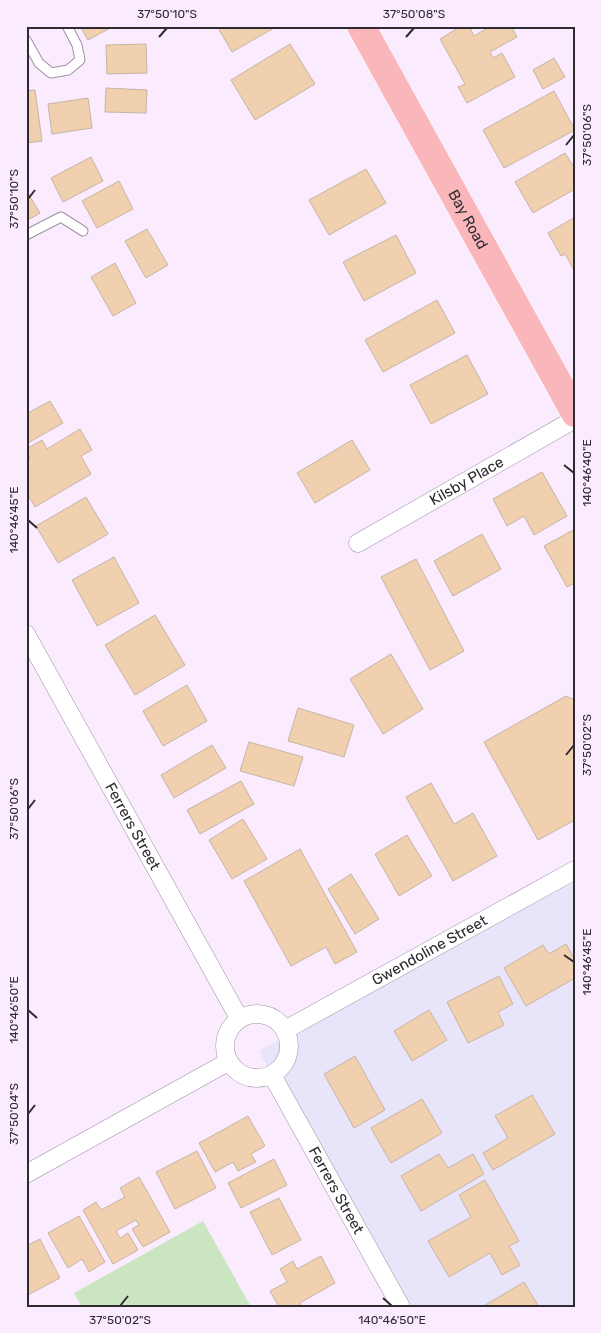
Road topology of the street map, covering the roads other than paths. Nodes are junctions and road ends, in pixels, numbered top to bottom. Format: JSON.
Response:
{"nodes":[{"id":1,"x":67,"y":26,"type":"edge"},
{"id":2,"x":361,"y":26,"type":"edge"},
{"id":3,"x":26,"y":40,"type":"edge"},
{"id":4,"x":83,"y":231,"type":"dead end"},
{"id":5,"x":26,"y":235,"type":"edge"},
{"id":6,"x":575,"y":413,"type":"edge"},
{"id":7,"x":575,"y":419,"type":"edge"},
{"id":8,"x":358,"y":543,"type":"dead end"},
{"id":9,"x":26,"y":634,"type":"edge"},
{"id":10,"x":575,"y":870,"type":"edge"},
{"id":11,"x":239,"y":1018,"type":"junction"},
{"id":12,"x":285,"y":1030,"type":"junction"},
{"id":13,"x":228,"y":1062,"type":"junction"},
{"id":14,"x":272,"y":1075,"type":"junction"},
{"id":15,"x":26,"y":1174,"type":"edge"},
{"id":16,"x":401,"y":1307,"type":"edge"}],
"edges":[{"from":1,"to":3,"type":"lane"},
{"from":2,"to":6,"type":"main road","name":"Bay Road"},
{"from":4,"to":5,"type":"lane"},
{"from":7,"to":8,"type":"street","name":"Kilsby Place"},
{"from":9,"to":11,"type":"street","name":"Ferrers Street"},
{"from":10,"to":12,"type":"street","name":"Gwendoline Street"},
{"from":11,"to":12,"type":"street"},
{"from":11,"to":13,"type":"street"},
{"from":12,"to":14,"type":"street"},
{"from":13,"to":14,"type":"street"},
{"from":13,"to":15,"type":"street"},
{"from":14,"to":16,"type":"street","name":"Ferrers Street"}]}
